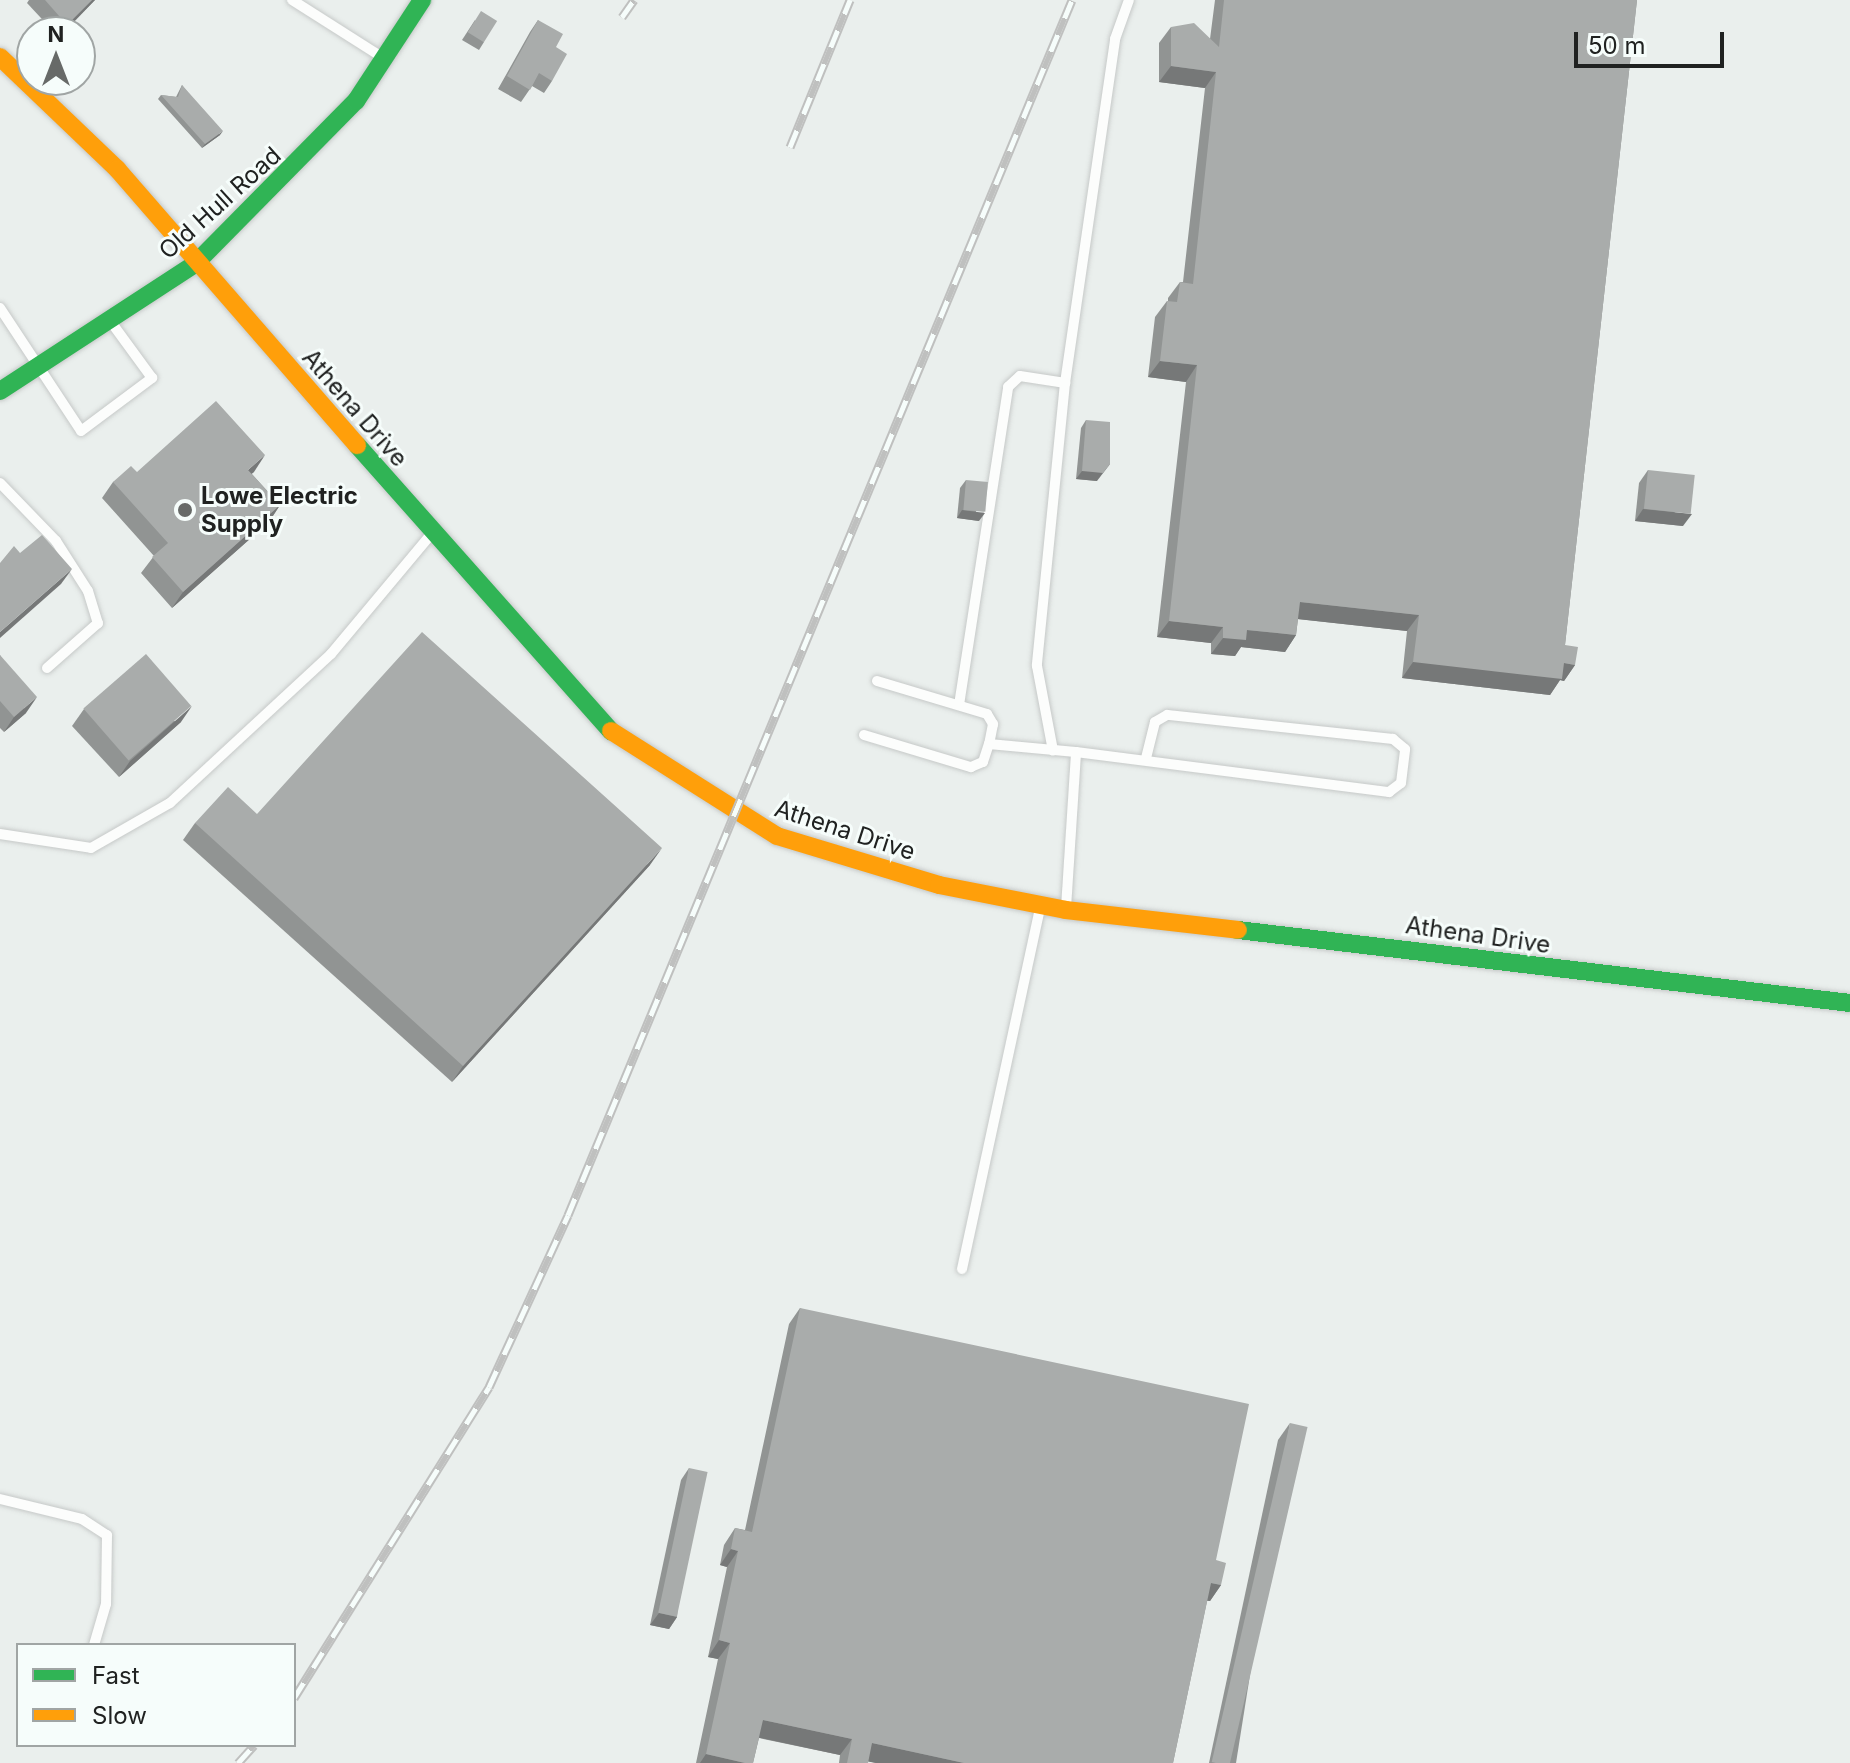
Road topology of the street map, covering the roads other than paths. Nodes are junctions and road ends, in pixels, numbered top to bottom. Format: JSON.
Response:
{"nodes":[{"id":1,"x":292,"y":0,"type":"edge"},
{"id":2,"x":422,"y":0,"type":"edge"},
{"id":3,"x":1129,"y":0,"type":"edge"},
{"id":4,"x":0,"y":57,"type":"edge"},
{"id":5,"x":385,"y":59,"type":"junction"},
{"id":6,"x":196,"y":263,"type":"junction"},
{"id":7,"x":0,"y":308,"type":"edge"},
{"id":8,"x":110,"y":320,"type":"junction"},
{"id":9,"x":35,"y":369,"type":"junction"},
{"id":10,"x":1065,"y":383,"type":"junction"},
{"id":11,"x":0,"y":391,"type":"edge"},
{"id":12,"x":0,"y":483,"type":"edge"},
{"id":13,"x":432,"y":533,"type":"junction"},
{"id":14,"x":47,"y":668,"type":"dead end"},
{"id":15,"x":877,"y":681,"type":"dead end"},
{"id":16,"x":959,"y":705,"type":"junction"},
{"id":17,"x":864,"y":735,"type":"dead end"},
{"id":18,"x":989,"y":744,"type":"junction"},
{"id":19,"x":1053,"y":751,"type":"junction"},
{"id":20,"x":1076,"y":752,"type":"junction"},
{"id":21,"x":1146,"y":757,"type":"junction"},
{"id":22,"x":0,"y":834,"type":"edge"},
{"id":23,"x":1040,"y":905,"type":"junction"},
{"id":24,"x":1066,"y":910,"type":"junction"},
{"id":25,"x":1850,"y":1003,"type":"edge"},
{"id":26,"x":962,"y":1269,"type":"dead end"},
{"id":27,"x":0,"y":1499,"type":"edge"},
{"id":28,"x":95,"y":1643,"type":"edge"}],
"edges":[{"from":1,"to":5,"type":"lane"},
{"from":2,"to":5,"type":"street","name":"Old Hull Road"},
{"from":3,"to":10,"type":"lane"},
{"from":4,"to":6,"type":"street","name":"Athena Drive"},
{"from":5,"to":6,"type":"street","name":"Old Hull Road"},
{"from":6,"to":8,"type":"street","name":"Old Hull Road"},
{"from":6,"to":13,"type":"street","name":"Athena Drive"},
{"from":7,"to":9,"type":"lane"},
{"from":8,"to":9,"type":"street","name":"Old Hull Road"},
{"from":8,"to":9,"type":"lane"},
{"from":9,"to":11,"type":"street","name":"Old Hull Road"},
{"from":10,"to":16,"type":"lane"},
{"from":10,"to":19,"type":"lane"},
{"from":12,"to":14,"type":"lane"},
{"from":13,"to":22,"type":"lane"},
{"from":13,"to":23,"type":"street","name":"Athena Drive"},
{"from":15,"to":16,"type":"lane"},
{"from":16,"to":18,"type":"lane"},
{"from":17,"to":18,"type":"lane"},
{"from":18,"to":19,"type":"lane"},
{"from":19,"to":20,"type":"lane"},
{"from":20,"to":21,"type":"lane"},
{"from":20,"to":24,"type":"lane"},
{"from":21,"to":21,"type":"lane"},
{"from":23,"to":24,"type":"street","name":"Athena Drive"},
{"from":23,"to":26,"type":"lane"},
{"from":24,"to":25,"type":"street","name":"Athena Drive"},
{"from":27,"to":28,"type":"lane"}]}
